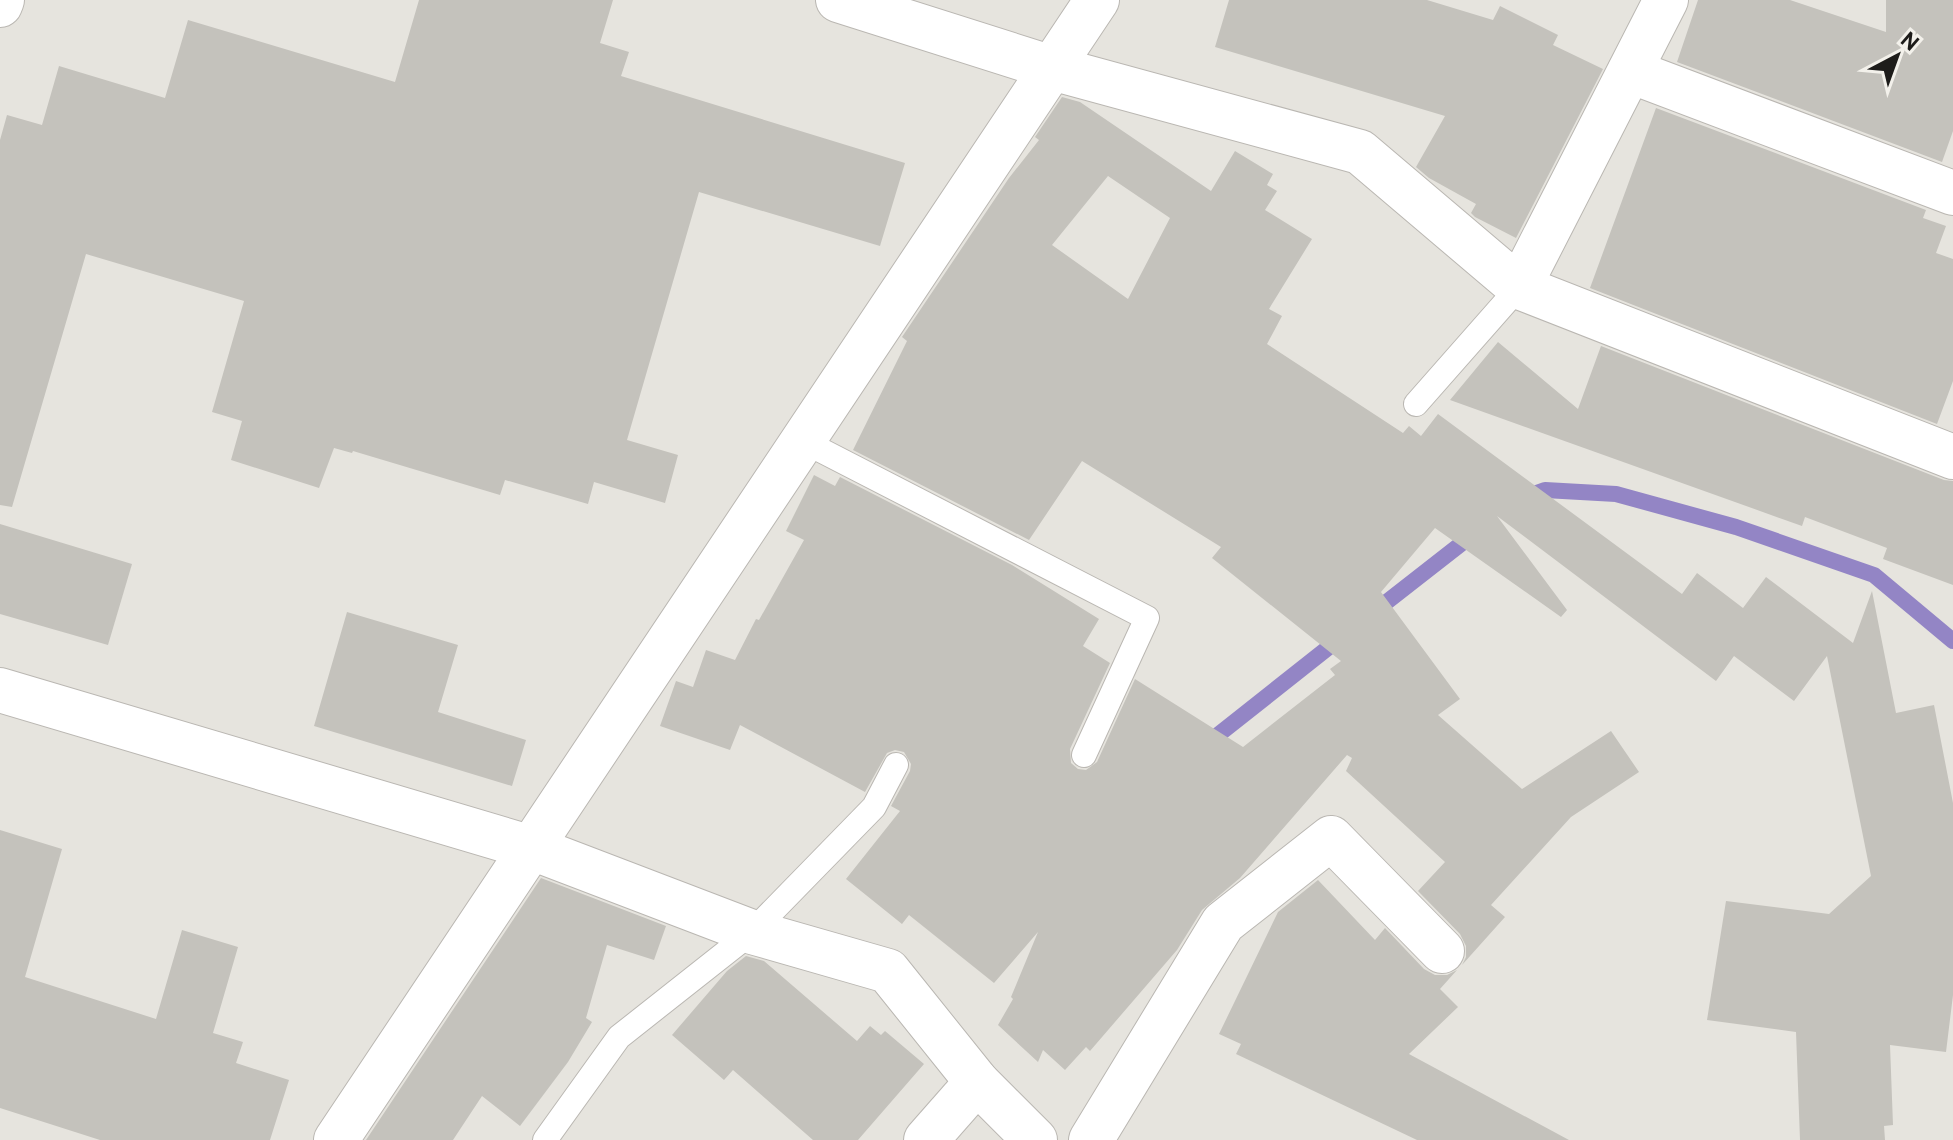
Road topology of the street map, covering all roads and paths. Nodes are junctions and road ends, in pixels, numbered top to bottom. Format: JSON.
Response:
{"nodes":[{"id":1,"x":838,"y":0,"type":"edge"},
{"id":2,"x":1097,"y":0,"type":"edge"},
{"id":3,"x":1666,"y":0,"type":"edge"},
{"id":4,"x":1052,"y":68,"type":"junction"},
{"id":5,"x":1630,"y":71,"type":"junction"},
{"id":6,"x":1953,"y":193,"type":"edge"},
{"id":7,"x":1519,"y":287,"type":"junction"},
{"id":8,"x":1416,"y":404,"type":"dead end"},
{"id":9,"x":803,"y":441,"type":"junction"},
{"id":10,"x":1953,"y":457,"type":"edge"},
{"id":11,"x":0,"y":690,"type":"edge"},
{"id":12,"x":1084,"y":755,"type":"dead end"},
{"id":13,"x":896,"y":765,"type":"dead end"},
{"id":14,"x":532,"y":848,"type":"junction"},
{"id":15,"x":752,"y":932,"type":"junction"},
{"id":16,"x":1442,"y":951,"type":"dead end"},
{"id":17,"x":977,"y":1082,"type":"junction"},
{"id":18,"x":336,"y":1140,"type":"edge"},
{"id":19,"x":545,"y":1140,"type":"edge"},
{"id":20,"x":926,"y":1140,"type":"edge"},
{"id":21,"x":1035,"y":1140,"type":"edge"},
{"id":22,"x":1091,"y":1140,"type":"edge"}],
"edges":[{"from":1,"to":4,"type":"street"},
{"from":2,"to":4,"type":"street"},
{"from":3,"to":5,"type":"street"},
{"from":4,"to":7,"type":"street"},
{"from":4,"to":9,"type":"street"},
{"from":5,"to":6,"type":"street"},
{"from":5,"to":7,"type":"street"},
{"from":7,"to":8,"type":"lane"},
{"from":7,"to":10,"type":"street"},
{"from":9,"to":12,"type":"lane"},
{"from":9,"to":14,"type":"street"},
{"from":11,"to":14,"type":"street"},
{"from":13,"to":15,"type":"lane"},
{"from":14,"to":15,"type":"street"},
{"from":14,"to":18,"type":"street"},
{"from":15,"to":17,"type":"street"},
{"from":15,"to":19,"type":"lane"},
{"from":16,"to":22,"type":"street"},
{"from":17,"to":20,"type":"street"},
{"from":17,"to":21,"type":"street"}]}
